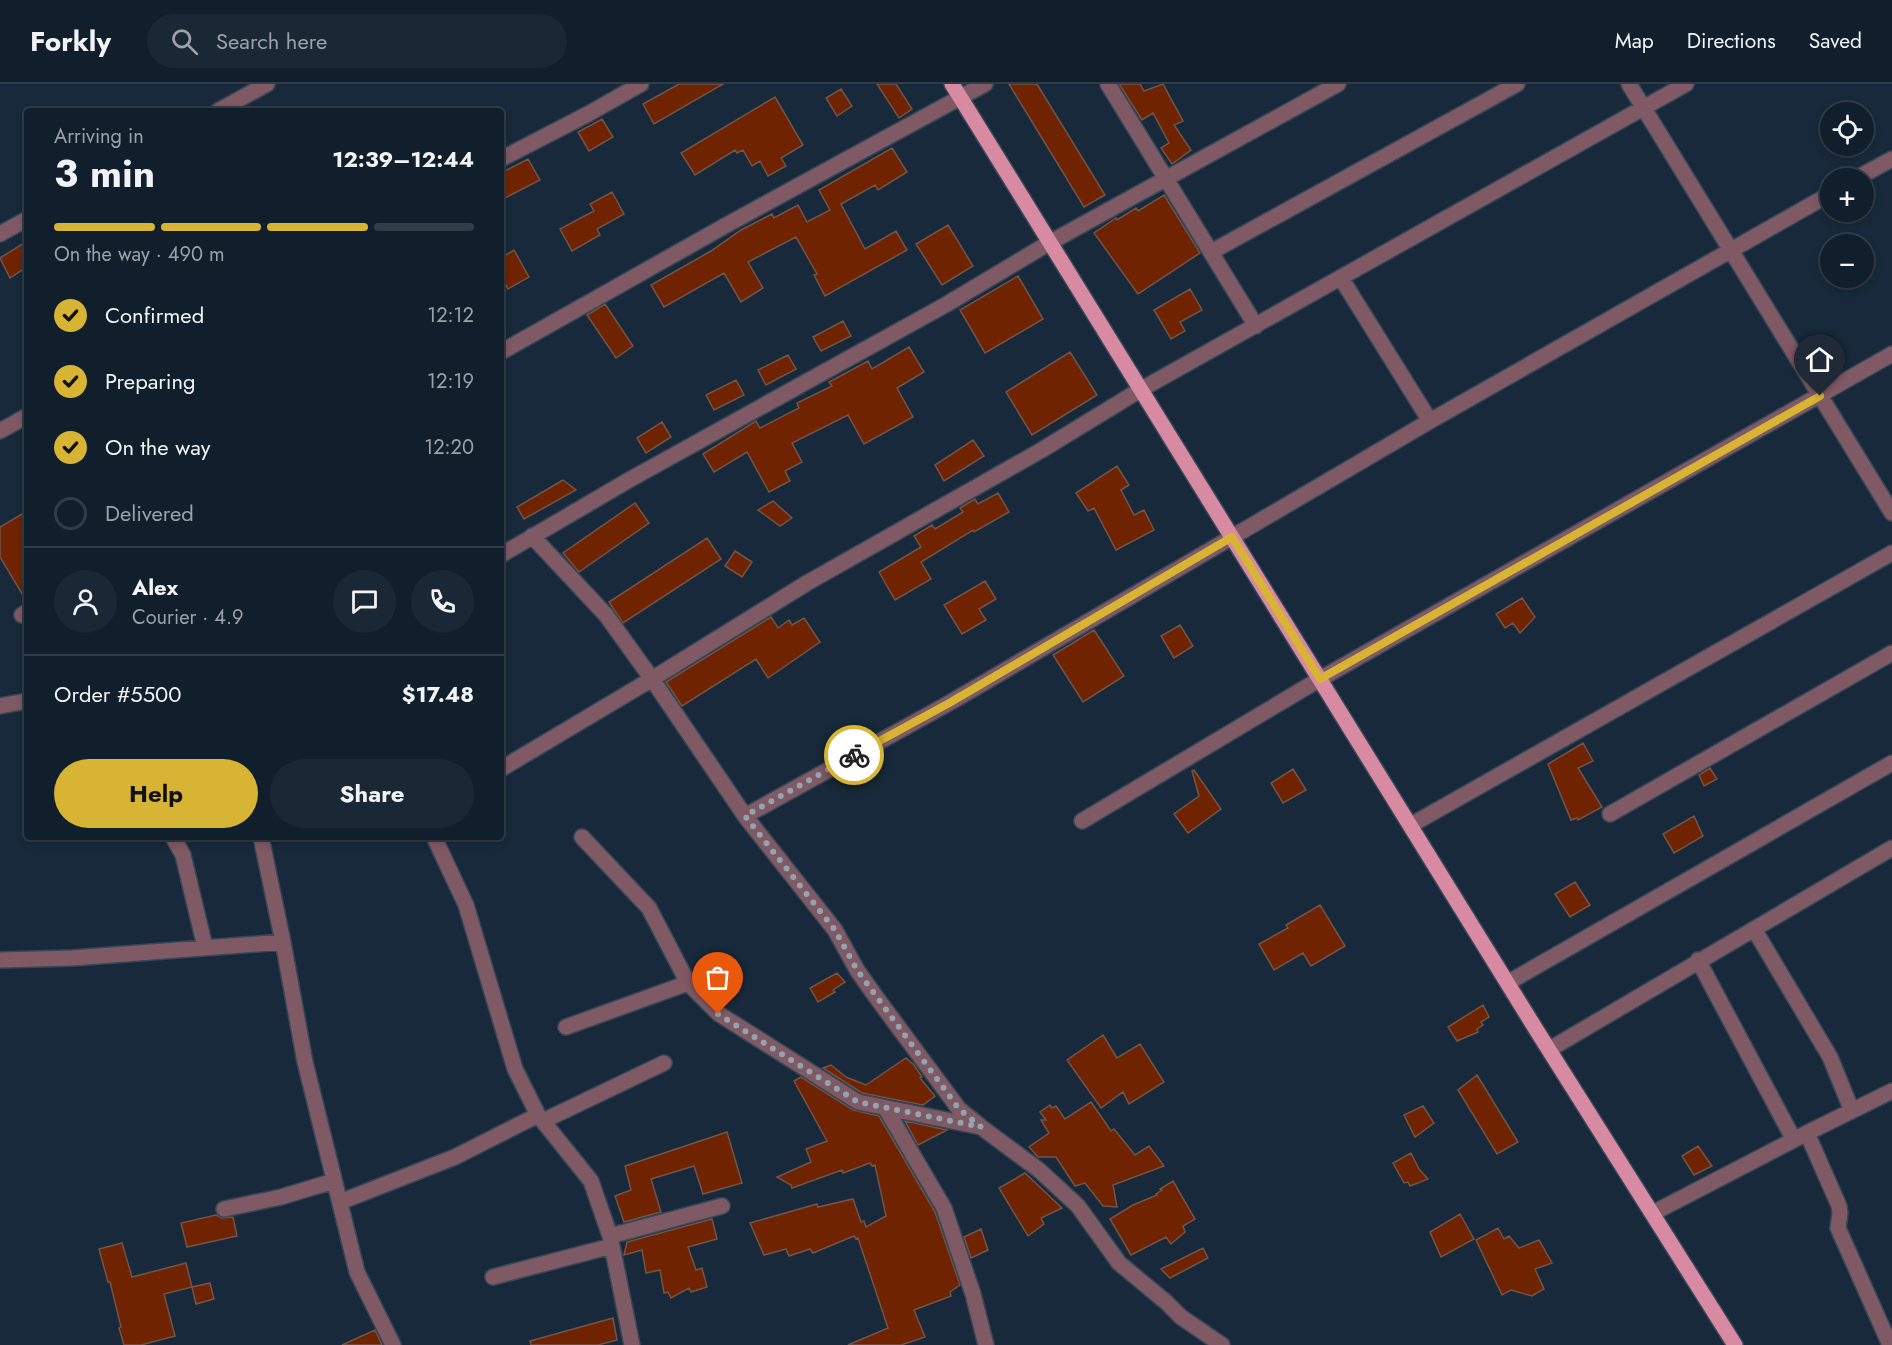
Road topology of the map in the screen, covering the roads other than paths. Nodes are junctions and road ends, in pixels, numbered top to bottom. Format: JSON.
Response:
{"nodes":[{"id":1,"x":267,"y":84,"type":"edge"},
{"id":2,"x":641,"y":84,"type":"edge"},
{"id":3,"x":952,"y":84,"type":"edge"},
{"id":4,"x":985,"y":84,"type":"edge"},
{"id":5,"x":1108,"y":84,"type":"edge"},
{"id":6,"x":1338,"y":84,"type":"edge"},
{"id":7,"x":1517,"y":84,"type":"edge"},
{"id":8,"x":1629,"y":84,"type":"edge"},
{"id":9,"x":1686,"y":84,"type":"edge"},
{"id":10,"x":960,"y":98,"type":"junction"},
{"id":11,"x":223,"y":108,"type":"edge"},
{"id":12,"x":1644,"y":108,"type":"junction"},
{"id":13,"x":504,"y":157,"type":"edge"},
{"id":14,"x":1892,"y":159,"type":"edge"},
{"id":15,"x":1874,"y":169,"type":"edge"},
{"id":16,"x":1166,"y":179,"type":"junction"},
{"id":17,"x":1820,"y":200,"type":"edge"},
{"id":18,"x":24,"y":221,"type":"edge"},
{"id":19,"x":0,"y":234,"type":"edge"},
{"id":20,"x":1049,"y":243,"type":"junction"},
{"id":21,"x":1731,"y":250,"type":"junction"},
{"id":22,"x":1210,"y":252,"type":"junction"},
{"id":23,"x":1341,"y":278,"type":"junction"},
{"id":24,"x":1256,"y":326,"type":"junction"},
{"id":25,"x":504,"y":350,"type":"edge"},
{"id":26,"x":1892,"y":354,"type":"edge"},
{"id":27,"x":1140,"y":390,"type":"junction"},
{"id":28,"x":1820,"y":396,"type":"junction"},
{"id":29,"x":24,"y":418,"type":"edge"},
{"id":30,"x":1430,"y":421,"type":"junction"},
{"id":31,"x":0,"y":431,"type":"edge"},
{"id":32,"x":1892,"y":513,"type":"edge"},
{"id":33,"x":532,"y":536,"type":"junction"},
{"id":34,"x":1232,"y":537,"type":"junction"},
{"id":35,"x":504,"y":553,"type":"edge"},
{"id":36,"x":1892,"y":553,"type":"edge"},
{"id":37,"x":1892,"y":653,"type":"edge"},
{"id":38,"x":652,"y":679,"type":"junction"},
{"id":39,"x":1320,"y":679,"type":"junction"},
{"id":40,"x":24,"y":702,"type":"edge"},
{"id":41,"x":0,"y":706,"type":"edge"},
{"id":42,"x":1892,"y":764,"type":"edge"},
{"id":43,"x":504,"y":767,"type":"edge"},
{"id":44,"x":1610,"y":814,"type":"dead end"},
{"id":45,"x":745,"y":816,"type":"junction"},
{"id":46,"x":1082,"y":821,"type":"dead end"},
{"id":47,"x":1411,"y":825,"type":"junction"},
{"id":48,"x":582,"y":837,"type":"dead end"},
{"id":49,"x":175,"y":840,"type":"edge"},
{"id":50,"x":262,"y":840,"type":"edge"},
{"id":51,"x":435,"y":840,"type":"edge"},
{"id":52,"x":1892,"y":848,"type":"edge"},
{"id":53,"x":1754,"y":929,"type":"junction"},
{"id":54,"x":283,"y":942,"type":"junction"},
{"id":55,"x":206,"y":947,"type":"junction"},
{"id":56,"x":0,"y":960,"type":"edge"},
{"id":57,"x":1698,"y":960,"type":"junction"},
{"id":58,"x":1509,"y":982,"type":"junction"},
{"id":59,"x":688,"y":983,"type":"junction"},
{"id":60,"x":566,"y":1027,"type":"dead end"},
{"id":61,"x":1550,"y":1049,"type":"junction"},
{"id":62,"x":664,"y":1063,"type":"dead end"},
{"id":63,"x":1892,"y":1091,"type":"edge"},
{"id":64,"x":886,"y":1109,"type":"junction"},
{"id":65,"x":1852,"y":1111,"type":"junction"},
{"id":66,"x":540,"y":1118,"type":"junction"},
{"id":67,"x":981,"y":1127,"type":"junction"},
{"id":68,"x":1800,"y":1136,"type":"junction"},
{"id":69,"x":334,"y":1180,"type":"junction"},
{"id":70,"x":339,"y":1202,"type":"junction"},
{"id":71,"x":722,"y":1206,"type":"dead end"},
{"id":72,"x":224,"y":1209,"type":"dead end"},
{"id":73,"x":1653,"y":1213,"type":"junction"},
{"id":74,"x":611,"y":1241,"type":"junction"},
{"id":75,"x":493,"y":1277,"type":"dead end"},
{"id":76,"x":393,"y":1345,"type":"edge"},
{"id":77,"x":632,"y":1345,"type":"edge"},
{"id":78,"x":986,"y":1345,"type":"edge"},
{"id":79,"x":1222,"y":1345,"type":"edge"},
{"id":80,"x":1735,"y":1345,"type":"edge"},
{"id":81,"x":1890,"y":1345,"type":"edge"}],
"edges":[{"from":1,"to":11,"type":"street"},
{"from":2,"to":13,"type":"street"},
{"from":3,"to":10,"type":"main road"},
{"from":4,"to":10,"type":"street"},
{"from":5,"to":16,"type":"street"},
{"from":6,"to":16,"type":"street"},
{"from":7,"to":22,"type":"street"},
{"from":8,"to":12,"type":"street"},
{"from":9,"to":12,"type":"street"},
{"from":10,"to":20,"type":"main road"},
{"from":10,"to":25,"type":"street"},
{"from":12,"to":21,"type":"street"},
{"from":12,"to":23,"type":"street"},
{"from":14,"to":15,"type":"street"},
{"from":16,"to":20,"type":"street"},
{"from":16,"to":22,"type":"street"},
{"from":17,"to":21,"type":"street"},
{"from":18,"to":19,"type":"street"},
{"from":20,"to":27,"type":"main road"},
{"from":20,"to":33,"type":"street"},
{"from":21,"to":28,"type":"street"},
{"from":21,"to":30,"type":"street"},
{"from":22,"to":24,"type":"street"},
{"from":23,"to":24,"type":"street"},
{"from":23,"to":30,"type":"street"},
{"from":24,"to":27,"type":"street"},
{"from":26,"to":28,"type":"street"},
{"from":27,"to":34,"type":"main road"},
{"from":27,"to":38,"type":"street"},
{"from":28,"to":32,"type":"street"},
{"from":28,"to":39,"type":"street"},
{"from":29,"to":31,"type":"street"},
{"from":30,"to":34,"type":"street"},
{"from":33,"to":35,"type":"street"},
{"from":33,"to":38,"type":"street"},
{"from":34,"to":39,"type":"main road"},
{"from":34,"to":45,"type":"street"},
{"from":36,"to":47,"type":"street"},
{"from":37,"to":44,"type":"street"},
{"from":38,"to":43,"type":"street"},
{"from":38,"to":45,"type":"street"},
{"from":39,"to":46,"type":"street"},
{"from":39,"to":47,"type":"main road"},
{"from":40,"to":41,"type":"street"},
{"from":42,"to":58,"type":"street"},
{"from":45,"to":67,"type":"street"},
{"from":47,"to":58,"type":"main road"},
{"from":48,"to":59,"type":"street"},
{"from":49,"to":55,"type":"street"},
{"from":50,"to":54,"type":"street"},
{"from":51,"to":66,"type":"street"},
{"from":52,"to":53,"type":"street"},
{"from":53,"to":57,"type":"street"},
{"from":53,"to":65,"type":"street"},
{"from":54,"to":55,"type":"street"},
{"from":54,"to":69,"type":"street"},
{"from":55,"to":56,"type":"street"},
{"from":57,"to":61,"type":"street"},
{"from":57,"to":68,"type":"street"},
{"from":58,"to":61,"type":"main road"},
{"from":59,"to":60,"type":"street"},
{"from":59,"to":64,"type":"street"},
{"from":61,"to":73,"type":"main road"},
{"from":62,"to":66,"type":"street"},
{"from":63,"to":65,"type":"street"},
{"from":64,"to":67,"type":"street"},
{"from":64,"to":78,"type":"street"},
{"from":65,"to":68,"type":"street"},
{"from":66,"to":70,"type":"street"},
{"from":66,"to":74,"type":"street"},
{"from":67,"to":79,"type":"street"},
{"from":68,"to":73,"type":"street"},
{"from":68,"to":81,"type":"street"},
{"from":69,"to":70,"type":"street"},
{"from":69,"to":72,"type":"street"},
{"from":70,"to":76,"type":"street"},
{"from":71,"to":74,"type":"street"},
{"from":73,"to":80,"type":"main road"},
{"from":74,"to":75,"type":"street"},
{"from":74,"to":77,"type":"street"}]}
